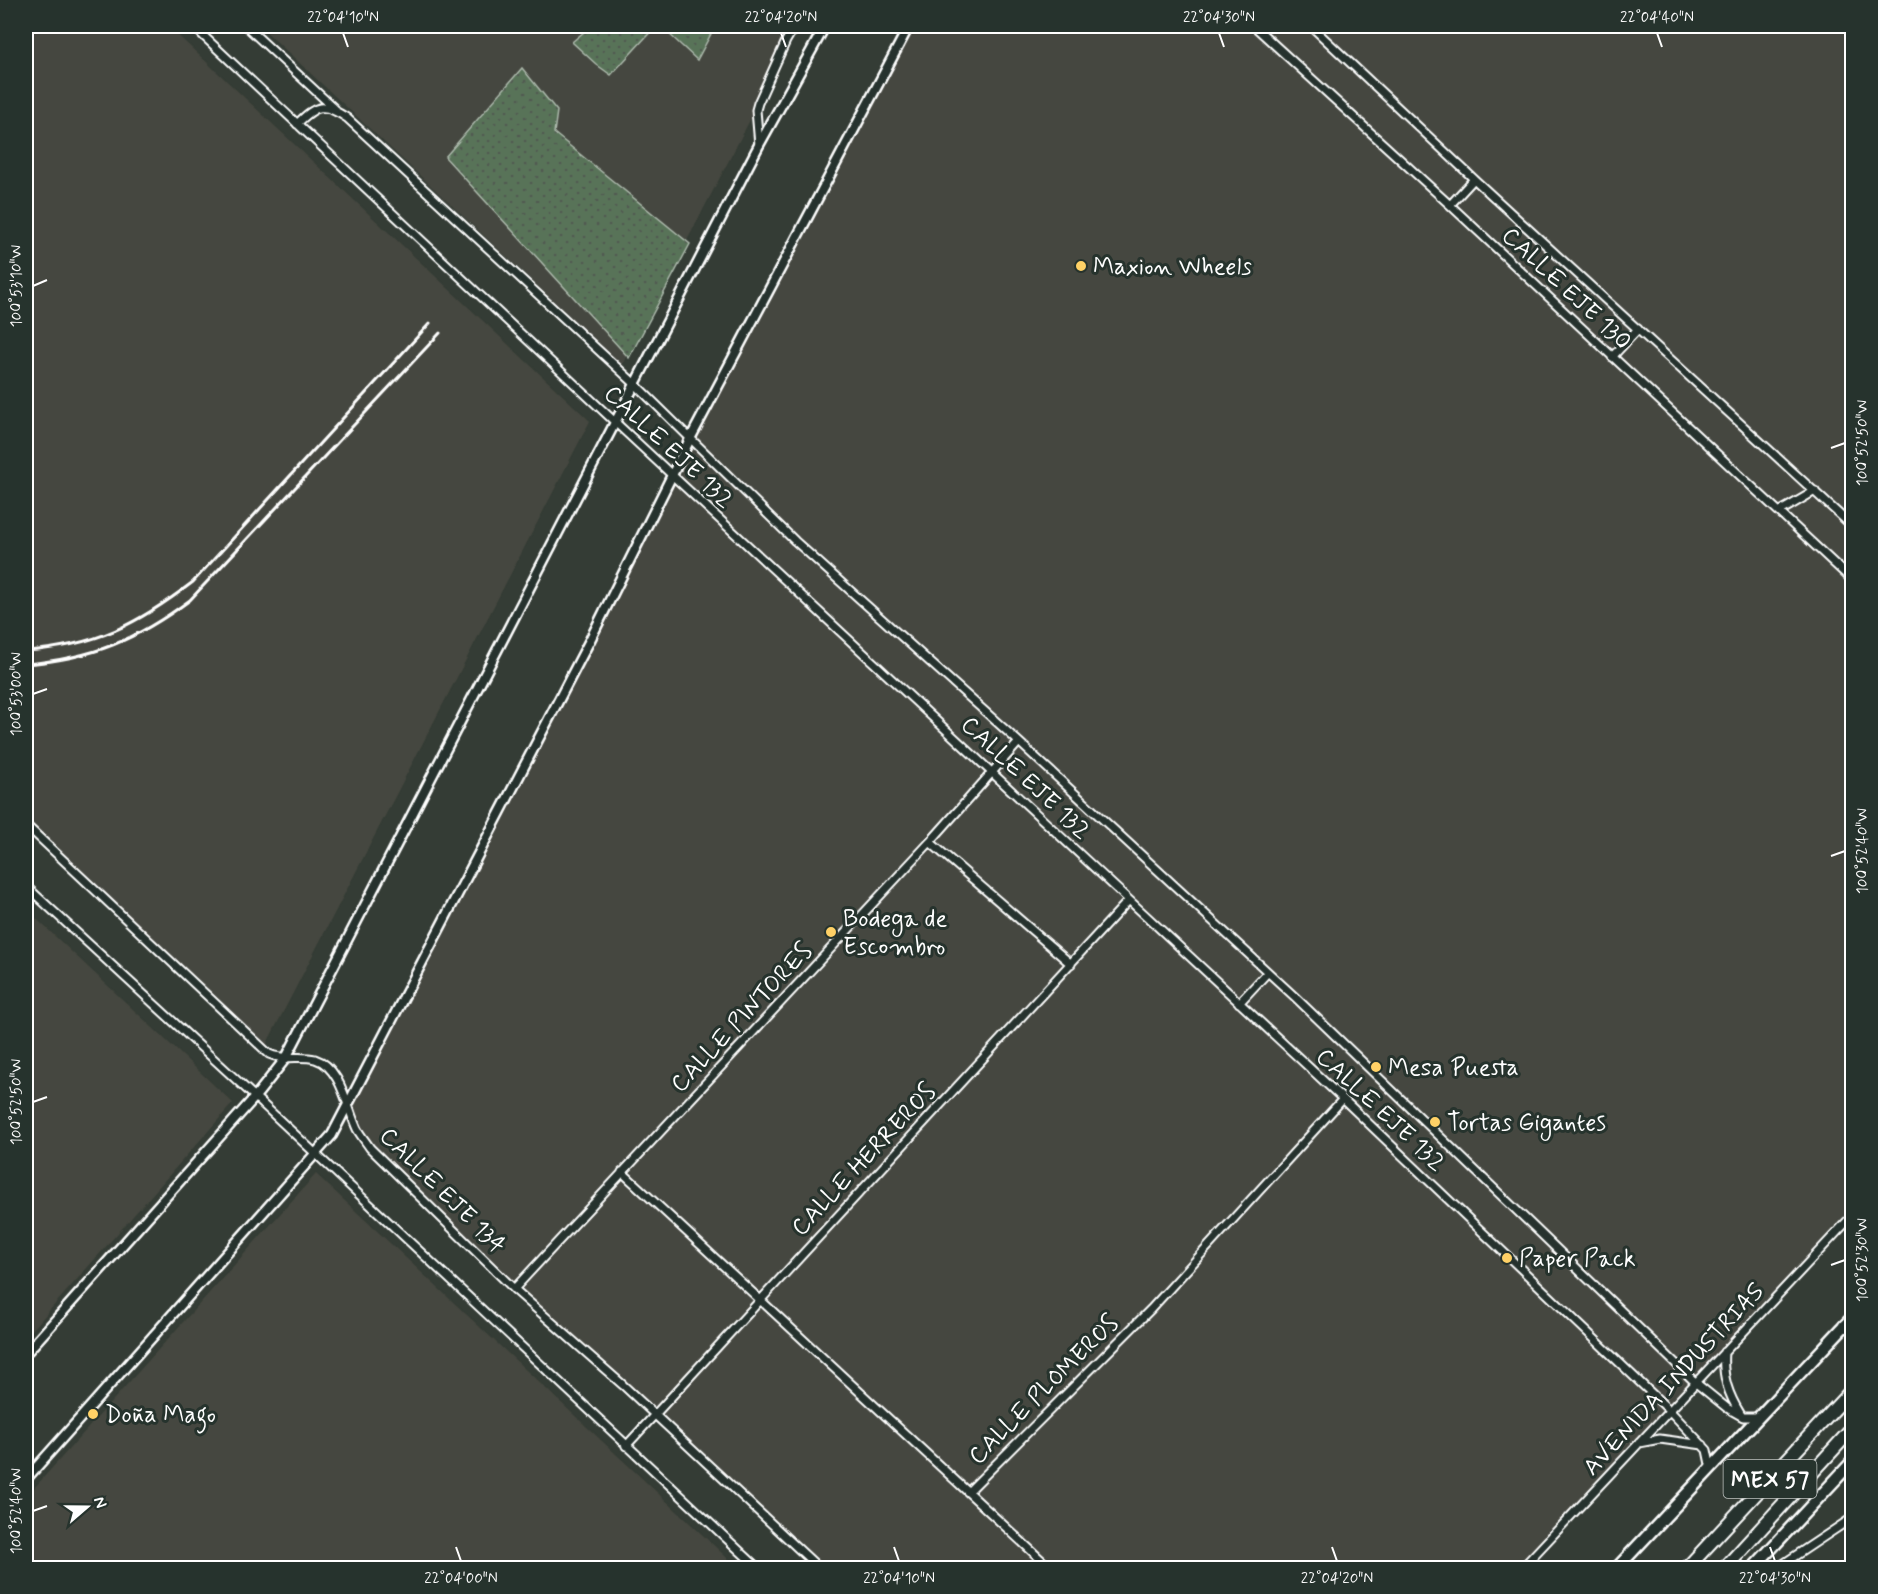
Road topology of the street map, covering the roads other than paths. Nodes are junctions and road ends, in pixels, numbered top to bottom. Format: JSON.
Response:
{"nodes":[{"id":1,"x":193,"y":26,"type":"edge"},
{"id":2,"x":246,"y":26,"type":"edge"},
{"id":3,"x":795,"y":26,"type":"edge"},
{"id":4,"x":825,"y":26,"type":"edge"},
{"id":5,"x":909,"y":26,"type":"edge"},
{"id":6,"x":1254,"y":26,"type":"edge"},
{"id":7,"x":1311,"y":26,"type":"edge"},
{"id":8,"x":337,"y":111,"type":"junction"},
{"id":9,"x":297,"y":124,"type":"junction"},
{"id":10,"x":759,"y":145,"type":"junction"},
{"id":11,"x":1474,"y":179,"type":"junction"},
{"id":12,"x":1450,"y":205,"type":"junction"},
{"id":13,"x":1638,"y":329,"type":"junction"},
{"id":14,"x":1612,"y":357,"type":"junction"},
{"id":15,"x":635,"y":384,"type":"junction"},
{"id":16,"x":615,"y":422,"type":"junction"},
{"id":17,"x":690,"y":439,"type":"junction"},
{"id":18,"x":672,"y":474,"type":"junction"},
{"id":19,"x":1815,"y":491,"type":"junction"},
{"id":20,"x":1779,"y":512,"type":"junction"},
{"id":21,"x":1852,"y":526,"type":"edge"},
{"id":22,"x":1852,"y":580,"type":"edge"},
{"id":23,"x":1019,"y":742,"type":"junction"},
{"id":24,"x":993,"y":772,"type":"junction"},
{"id":25,"x":26,"y":825,"type":"edge"},
{"id":26,"x":930,"y":842,"type":"junction"},
{"id":27,"x":26,"y":886,"type":"edge"},
{"id":28,"x":1129,"y":900,"type":"junction"},
{"id":29,"x":1071,"y":964,"type":"junction"},
{"id":30,"x":1268,"y":972,"type":"junction"},
{"id":31,"x":1239,"y":1003,"type":"junction"},
{"id":32,"x":286,"y":1058,"type":"junction"},
{"id":33,"x":255,"y":1097,"type":"junction"},
{"id":34,"x":1343,"y":1099,"type":"junction"},
{"id":35,"x":349,"y":1105,"type":"junction"},
{"id":36,"x":315,"y":1153,"type":"junction"},
{"id":37,"x":622,"y":1172,"type":"junction"},
{"id":38,"x":1852,"y":1216,"type":"edge"},
{"id":39,"x":514,"y":1289,"type":"junction"},
{"id":40,"x":759,"y":1300,"type":"junction"},
{"id":41,"x":1850,"y":1321,"type":"edge"},
{"id":42,"x":1724,"y":1352,"type":"junction"},
{"id":43,"x":26,"y":1353,"type":"edge"},
{"id":44,"x":1696,"y":1383,"type":"junction"},
{"id":45,"x":1852,"y":1390,"type":"edge"},
{"id":46,"x":1670,"y":1410,"type":"junction"},
{"id":47,"x":654,"y":1414,"type":"junction"},
{"id":48,"x":1743,"y":1417,"type":"junction"},
{"id":49,"x":1759,"y":1417,"type":"junction"},
{"id":50,"x":1852,"y":1430,"type":"edge"},
{"id":51,"x":1639,"y":1443,"type":"junction"},
{"id":52,"x":1703,"y":1445,"type":"junction"},
{"id":53,"x":627,"y":1446,"type":"junction"},
{"id":54,"x":1852,"y":1462,"type":"edge"},
{"id":55,"x":1711,"y":1469,"type":"junction"},
{"id":56,"x":26,"y":1479,"type":"edge"},
{"id":57,"x":968,"y":1492,"type":"junction"},
{"id":58,"x":1852,"y":1518,"type":"edge"},
{"id":59,"x":1760,"y":1566,"type":"edge"},
{"id":60,"x":758,"y":1569,"type":"edge"},
{"id":61,"x":819,"y":1569,"type":"edge"},
{"id":62,"x":1050,"y":1569,"type":"edge"},
{"id":63,"x":1522,"y":1569,"type":"edge"},
{"id":64,"x":1617,"y":1569,"type":"edge"},
{"id":65,"x":1687,"y":1569,"type":"edge"},
{"id":66,"x":1725,"y":1569,"type":"edge"},
{"id":67,"x":1777,"y":1569,"type":"edge"}],
"edges":[{"from":1,"to":9,"type":"street","name":"CALLE EJE 132"},
{"from":2,"to":8,"type":"street","name":"CALLE EJE 132"},
{"from":3,"to":10,"type":"street"},
{"from":4,"to":10,"type":"street"},
{"from":5,"to":17,"type":"street"},
{"from":6,"to":12,"type":"street","name":"CALLE EJE 130"},
{"from":7,"to":11,"type":"street","name":"CALLE EJE 130"},
{"from":8,"to":9,"type":"street"},
{"from":8,"to":15,"type":"street","name":"CALLE EJE 132"},
{"from":9,"to":16,"type":"street","name":"CALLE EJE 132"},
{"from":10,"to":15,"type":"street"},
{"from":11,"to":12,"type":"street"},
{"from":11,"to":13,"type":"street","name":"CALLE EJE 130"},
{"from":12,"to":14,"type":"street","name":"CALLE EJE 130"},
{"from":13,"to":14,"type":"street"},
{"from":13,"to":19,"type":"street","name":"CALLE EJE 130"},
{"from":14,"to":20,"type":"street","name":"CALLE EJE 130"},
{"from":15,"to":16,"type":"street"},
{"from":15,"to":17,"type":"street","name":"CALLE EJE 132"},
{"from":16,"to":18,"type":"street","name":"CALLE EJE 132"},
{"from":16,"to":32,"type":"street"},
{"from":17,"to":18,"type":"street"},
{"from":17,"to":23,"type":"street","name":"CALLE EJE 132"},
{"from":18,"to":24,"type":"street","name":"CALLE EJE 132"},
{"from":18,"to":35,"type":"street"},
{"from":19,"to":20,"type":"street"},
{"from":19,"to":21,"type":"street","name":"CALLE EJE 130"},
{"from":20,"to":22,"type":"street","name":"CALLE EJE 130"},
{"from":23,"to":24,"type":"street","name":"CALLE PINTORES"},
{"from":23,"to":30,"type":"street","name":"CALLE EJE 132"},
{"from":24,"to":26,"type":"street","name":"CALLE PINTORES"},
{"from":24,"to":28,"type":"street","name":"CALLE EJE 132"},
{"from":25,"to":32,"type":"street","name":"CALLE EJE 134"},
{"from":26,"to":29,"type":"street"},
{"from":26,"to":37,"type":"street","name":"CALLE PINTORES"},
{"from":27,"to":33,"type":"street"},
{"from":28,"to":29,"type":"street","name":"CALLE HERREROS"},
{"from":28,"to":31,"type":"street","name":"CALLE EJE 132"},
{"from":29,"to":40,"type":"street","name":"CALLE HERREROS"},
{"from":30,"to":31,"type":"street"},
{"from":30,"to":44,"type":"street","name":"CALLE EJE 132"},
{"from":31,"to":34,"type":"street","name":"CALLE EJE 132"},
{"from":32,"to":33,"type":"street"},
{"from":32,"to":35,"type":"street","name":"CALLE EJE 134"},
{"from":33,"to":36,"type":"street"},
{"from":33,"to":43,"type":"street"},
{"from":34,"to":46,"type":"street","name":"CALLE EJE 132"},
{"from":34,"to":57,"type":"street","name":"CALLE PLOMEROS"},
{"from":35,"to":36,"type":"street"},
{"from":35,"to":39,"type":"street","name":"CALLE EJE 134"},
{"from":36,"to":53,"type":"street"},
{"from":36,"to":56,"type":"street"},
{"from":37,"to":39,"type":"street","name":"CALLE PINTORES"},
{"from":37,"to":40,"type":"street","name":"CALLE PLOMEROS"},
{"from":38,"to":42,"type":"street","name":"AVENIDA INDUSTRIAS"},
{"from":39,"to":47,"type":"street","name":"CALLE EJE 134"},
{"from":40,"to":47,"type":"street","name":"CALLE HERREROS"},
{"from":40,"to":57,"type":"street","name":"CALLE PLOMEROS"},
{"from":41,"to":49,"type":"main road"},
{"from":42,"to":44,"type":"street","name":"AVENIDA INDUSTRIAS"},
{"from":42,"to":48,"type":"street"},
{"from":44,"to":46,"type":"street","name":"AVENIDA INDUSTRIAS"},
{"from":44,"to":48,"type":"street","name":"CALLE EJE 132"},
{"from":45,"to":65,"type":"highway","number":"MEX 57"},
{"from":46,"to":51,"type":"street","name":"AVENIDA INDUSTRIAS"},
{"from":46,"to":52,"type":"street","name":"CALLE EJE 132"},
{"from":47,"to":53,"type":"street","name":"CALLE HERREROS"},
{"from":47,"to":61,"type":"street","name":"CALLE EJE 134"},
{"from":48,"to":49,"type":"street"},
{"from":49,"to":55,"type":"main road"},
{"from":50,"to":66,"type":"highway","number":"MEX 57"},
{"from":51,"to":52,"type":"street"},
{"from":51,"to":63,"type":"street","name":"AVENIDA INDUSTRIAS"},
{"from":52,"to":55,"type":"street","name":"CALLE EJE 132"},
{"from":53,"to":60,"type":"street"},
{"from":54,"to":59,"type":"main road"},
{"from":55,"to":64,"type":"main road"},
{"from":57,"to":62,"type":"street"},
{"from":58,"to":67,"type":"street"}]}
